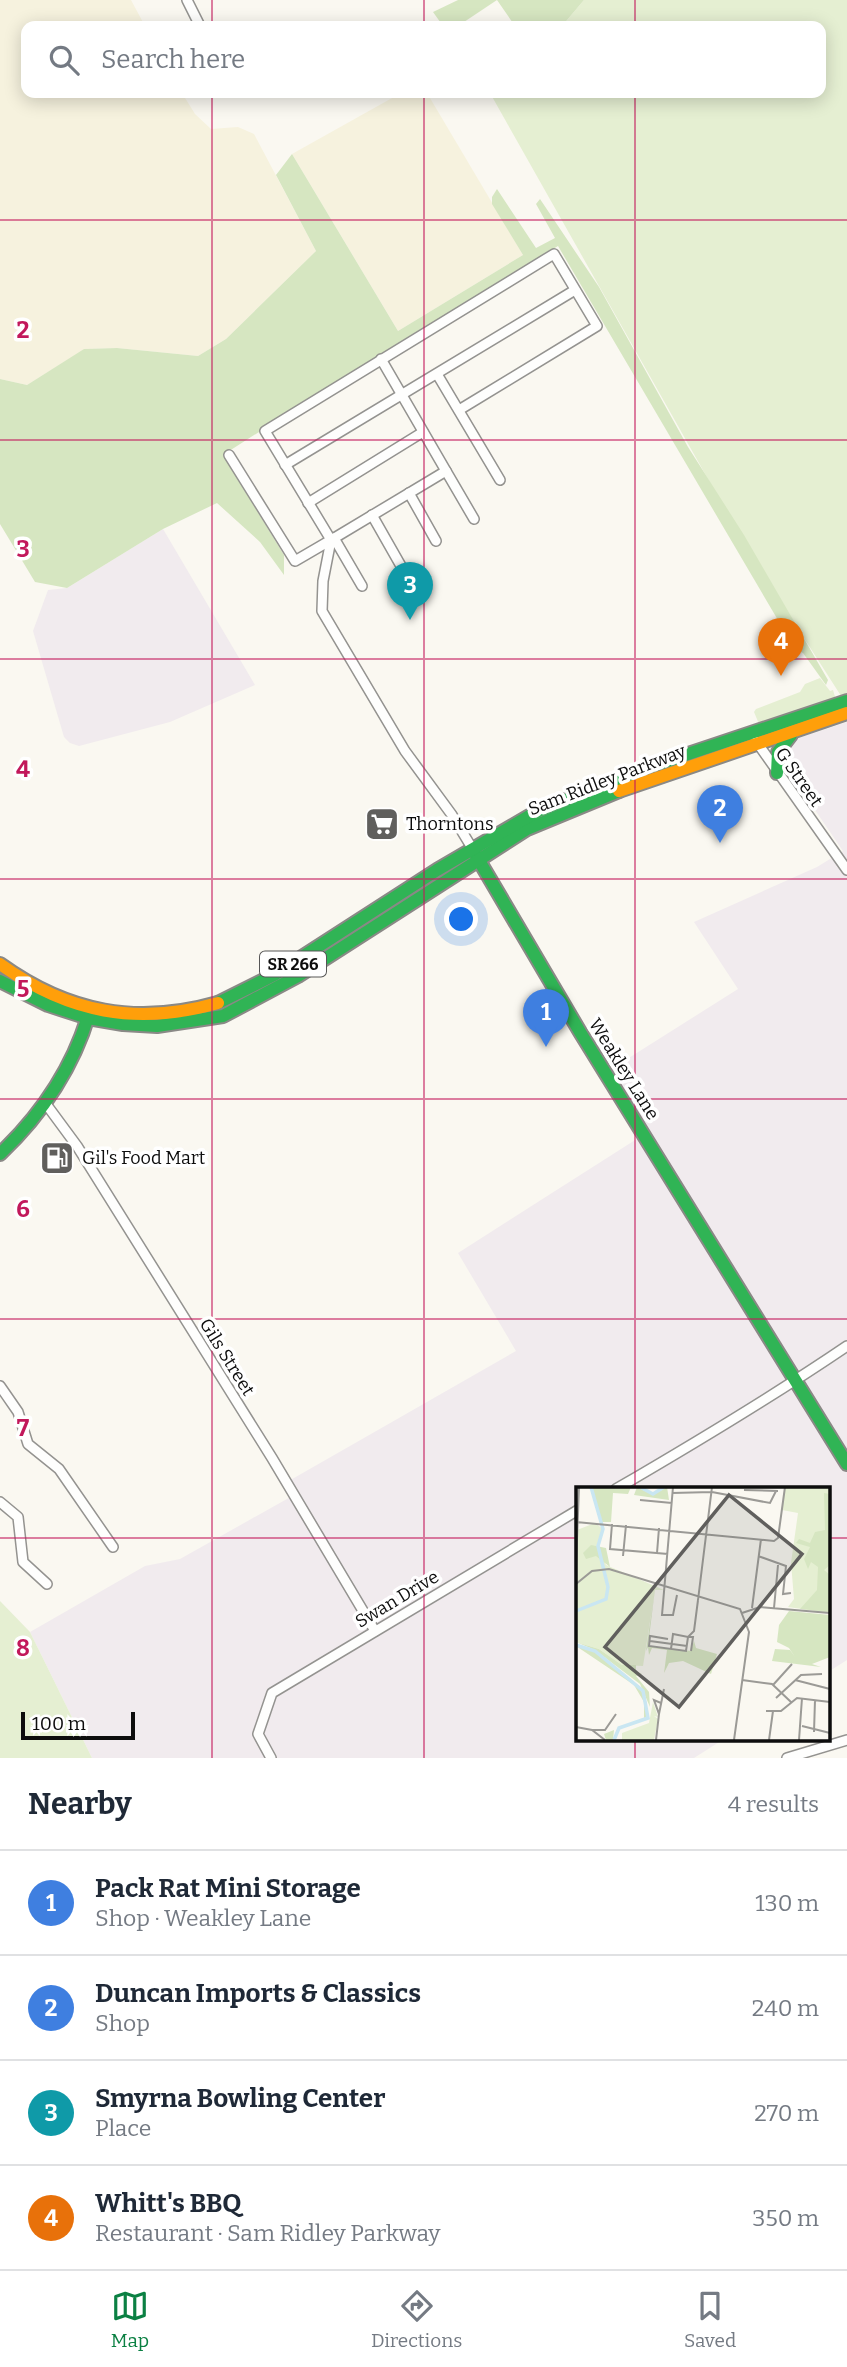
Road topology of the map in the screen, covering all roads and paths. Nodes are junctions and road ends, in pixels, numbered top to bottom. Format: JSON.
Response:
{"nodes":[{"id":1,"x":187,"y":0,"type":"edge"},
{"id":2,"x":198,"y":21,"type":"edge"},
{"id":3,"x":575,"y":290,"type":"junction"},
{"id":4,"x":381,"y":359,"type":"junction"},
{"id":5,"x":437,"y":374,"type":"junction"},
{"id":6,"x":402,"y":396,"type":"junction"},
{"id":7,"x":458,"y":410,"type":"junction"},
{"id":8,"x":423,"y":432,"type":"junction"},
{"id":9,"x":229,"y":456,"type":"dead end"},
{"id":10,"x":285,"y":465,"type":"junction"},
{"id":11,"x":446,"y":471,"type":"junction"},
{"id":12,"x":500,"y":480,"type":"dead end"},
{"id":13,"x":409,"y":493,"type":"junction"},
{"id":14,"x":308,"y":503,"type":"junction"},
{"id":15,"x":372,"y":515,"type":"junction"},
{"id":16,"x":474,"y":519,"type":"dead end"},
{"id":17,"x":332,"y":539,"type":"junction"},
{"id":18,"x":436,"y":541,"type":"dead end"},
{"id":19,"x":401,"y":566,"type":"dead end"},
{"id":20,"x":362,"y":586,"type":"dead end"},
{"id":21,"x":847,"y":701,"type":"edge"},
{"id":22,"x":847,"y":713,"type":"edge"},
{"id":23,"x":798,"y":730,"type":"junction"},
{"id":24,"x":755,"y":739,"type":"junction"},
{"id":25,"x":777,"y":774,"type":"junction"},
{"id":26,"x":472,"y":848,"type":"junction"},
{"id":27,"x":478,"y":860,"type":"junction"},
{"id":28,"x":847,"y":870,"type":"edge"},
{"id":29,"x":0,"y":964,"type":"edge"},
{"id":30,"x":0,"y":981,"type":"edge"},
{"id":31,"x":90,"y":1013,"type":"junction"},
{"id":32,"x":46,"y":1104,"type":"junction"},
{"id":33,"x":0,"y":1154,"type":"edge"},
{"id":34,"x":847,"y":1346,"type":"edge"},
{"id":35,"x":795,"y":1381,"type":"junction"},
{"id":36,"x":0,"y":1386,"type":"edge"},
{"id":37,"x":847,"y":1464,"type":"edge"},
{"id":38,"x":619,"y":1487,"type":"edge"},
{"id":39,"x":0,"y":1502,"type":"edge"},
{"id":40,"x":576,"y":1511,"type":"edge"},
{"id":41,"x":113,"y":1547,"type":"dead end"},
{"id":42,"x":47,"y":1584,"type":"dead end"},
{"id":43,"x":375,"y":1631,"type":"junction"},
{"id":44,"x":847,"y":1740,"type":"edge"},
{"id":45,"x":271,"y":1758,"type":"edge"},
{"id":46,"x":788,"y":1758,"type":"edge"}],
"edges":[{"from":1,"to":2,"type":"street"},
{"from":3,"to":4,"type":"street"},
{"from":3,"to":5,"type":"street"},
{"from":3,"to":7,"type":"street"},
{"from":4,"to":6,"type":"street"},
{"from":4,"to":10,"type":"street"},
{"from":5,"to":6,"type":"street"},
{"from":5,"to":7,"type":"street"},
{"from":6,"to":8,"type":"street"},
{"from":6,"to":10,"type":"street"},
{"from":7,"to":12,"type":"street"},
{"from":8,"to":11,"type":"street"},
{"from":8,"to":14,"type":"street"},
{"from":9,"to":17,"type":"street"},
{"from":10,"to":14,"type":"street"},
{"from":11,"to":13,"type":"street"},
{"from":11,"to":16,"type":"street"},
{"from":13,"to":15,"type":"street"},
{"from":13,"to":18,"type":"street"},
{"from":14,"to":17,"type":"street"},
{"from":15,"to":17,"type":"street"},
{"from":15,"to":19,"type":"street"},
{"from":17,"to":20,"type":"street"},
{"from":17,"to":26,"type":"street","name":"Weakley Lane"},
{"from":21,"to":24,"type":"main road","name":"Sam Ridley Parkway","number":"SR 266"},
{"from":22,"to":23,"type":"main road","name":"Sam Ridley Parkway","number":"SR 266"},
{"from":23,"to":24,"type":"main road","name":"Sam Ridley Parkway","number":"SR 266"},
{"from":23,"to":25,"type":"main road"},
{"from":24,"to":25,"type":"street","name":"G Street"},
{"from":24,"to":26,"type":"main road","name":"Sam Ridley Parkway","number":"SR 266"},
{"from":24,"to":27,"type":"main road","name":"Sam Ridley Parkway","number":"SR 266"},
{"from":25,"to":28,"type":"street","name":"G Street"},
{"from":26,"to":27,"type":"main road","name":"Weakley Lane"},
{"from":26,"to":31,"type":"main road","name":"Sam Ridley Parkway","number":"SR 266"},
{"from":27,"to":31,"type":"main road","name":"Sam Ridley Parkway","number":"SR 266"},
{"from":27,"to":35,"type":"main road","name":"Weakley Lane"},
{"from":29,"to":31,"type":"main road"},
{"from":30,"to":31,"type":"main road"},
{"from":31,"to":32,"type":"main road"},
{"from":32,"to":33,"type":"main road"},
{"from":32,"to":43,"type":"street","name":"Gils Street"},
{"from":34,"to":35,"type":"street"},
{"from":35,"to":37,"type":"main road","name":"Weakley Lane"},
{"from":35,"to":38,"type":"street"},
{"from":36,"to":41,"type":"street"},
{"from":39,"to":42,"type":"street"},
{"from":40,"to":43,"type":"street","name":"Swan Drive"},
{"from":43,"to":45,"type":"street","name":"Swan Drive"},
{"from":44,"to":46,"type":"street"}]}
